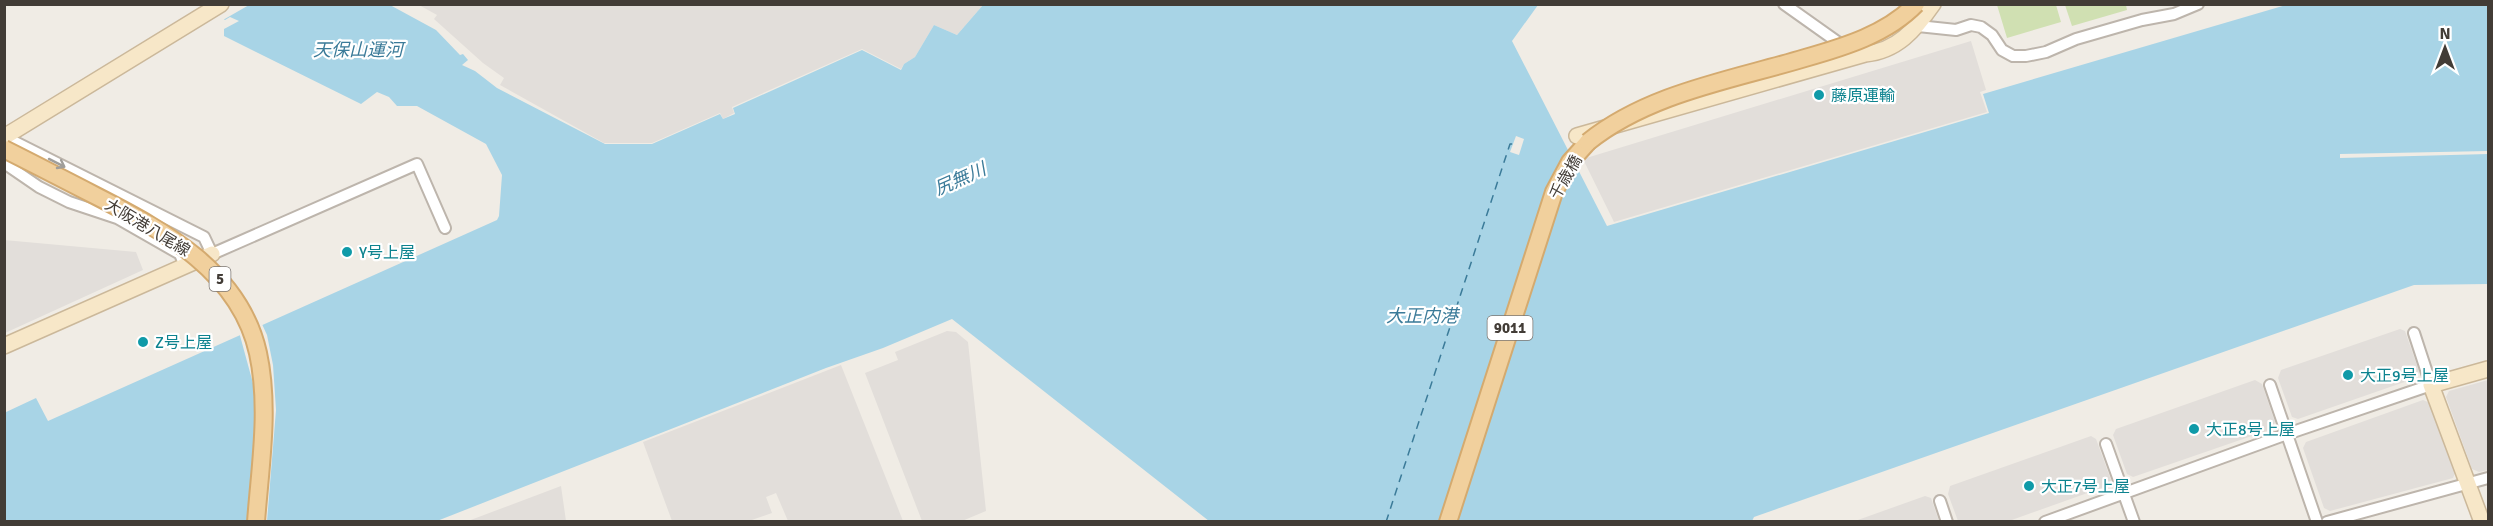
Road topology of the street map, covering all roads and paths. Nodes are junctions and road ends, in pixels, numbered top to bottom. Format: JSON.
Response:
{"nodes":[{"id":1,"x":1784,"y":4,"type":"edge"},
{"id":2,"x":1933,"y":4,"type":"edge"},
{"id":3,"x":2198,"y":4,"type":"edge"},
{"id":4,"x":1912,"y":5,"type":"edge"},
{"id":5,"x":215,"y":8,"type":"edge"},
{"id":6,"x":1918,"y":26,"type":"junction"},
{"id":7,"x":1862,"y":56,"type":"junction"},
{"id":8,"x":5,"y":136,"type":"edge"},
{"id":9,"x":1577,"y":136,"type":"dead end"},
{"id":10,"x":4,"y":149,"type":"edge"},
{"id":11,"x":4,"y":164,"type":"edge"},
{"id":12,"x":446,"y":228,"type":"dead end"},
{"id":13,"x":212,"y":254,"type":"junction"},
{"id":14,"x":185,"y":266,"type":"junction"},
{"id":15,"x":2414,"y":333,"type":"dead end"},
{"id":16,"x":4,"y":346,"type":"edge"},
{"id":17,"x":2488,"y":369,"type":"edge"},
{"id":18,"x":2431,"y":384,"type":"junction"},
{"id":19,"x":2270,"y":385,"type":"dead end"},
{"id":20,"x":2287,"y":434,"type":"junction"},
{"id":21,"x":2106,"y":444,"type":"dead end"},
{"id":22,"x":2488,"y":478,"type":"edge"},
{"id":23,"x":2468,"y":483,"type":"junction"},
{"id":24,"x":2124,"y":493,"type":"junction"},
{"id":25,"x":1940,"y":501,"type":"dead end"},
{"id":26,"x":256,"y":522,"type":"edge"},
{"id":27,"x":1448,"y":522,"type":"edge"},
{"id":28,"x":1947,"y":522,"type":"edge"},
{"id":29,"x":2044,"y":522,"type":"edge"},
{"id":30,"x":2134,"y":522,"type":"edge"},
{"id":31,"x":2317,"y":522,"type":"edge"},
{"id":32,"x":2327,"y":522,"type":"edge"},
{"id":33,"x":2482,"y":522,"type":"edge"}],
"edges":[{"from":1,"to":7,"type":"street"},
{"from":2,"to":6,"type":"street"},
{"from":3,"to":6,"type":"street"},
{"from":4,"to":6,"type":"street"},
{"from":4,"to":7,"type":"street"},
{"from":4,"to":27,"type":"main road","name":"千歳橋","number":"9011","bridge":true},
{"from":5,"to":8,"type":"street"},
{"from":6,"to":7,"type":"street"},
{"from":7,"to":9,"type":"street"},
{"from":8,"to":13,"type":"street","one_way":true},
{"from":10,"to":26,"type":"main road","name":"大阪港八尾線","number":"5","bridge":true},
{"from":11,"to":14,"type":"street"},
{"from":12,"to":13,"type":"street"},
{"from":13,"to":14,"type":"street"},
{"from":14,"to":16,"type":"street"},
{"from":15,"to":18,"type":"street"},
{"from":17,"to":18,"type":"street"},
{"from":18,"to":20,"type":"street"},
{"from":18,"to":23,"type":"street"},
{"from":19,"to":20,"type":"street"},
{"from":20,"to":24,"type":"street"},
{"from":20,"to":31,"type":"street"},
{"from":21,"to":24,"type":"street"},
{"from":22,"to":23,"type":"street"},
{"from":23,"to":32,"type":"street"},
{"from":23,"to":33,"type":"street"},
{"from":24,"to":29,"type":"street"},
{"from":24,"to":30,"type":"street"},
{"from":25,"to":28,"type":"street"}]}
